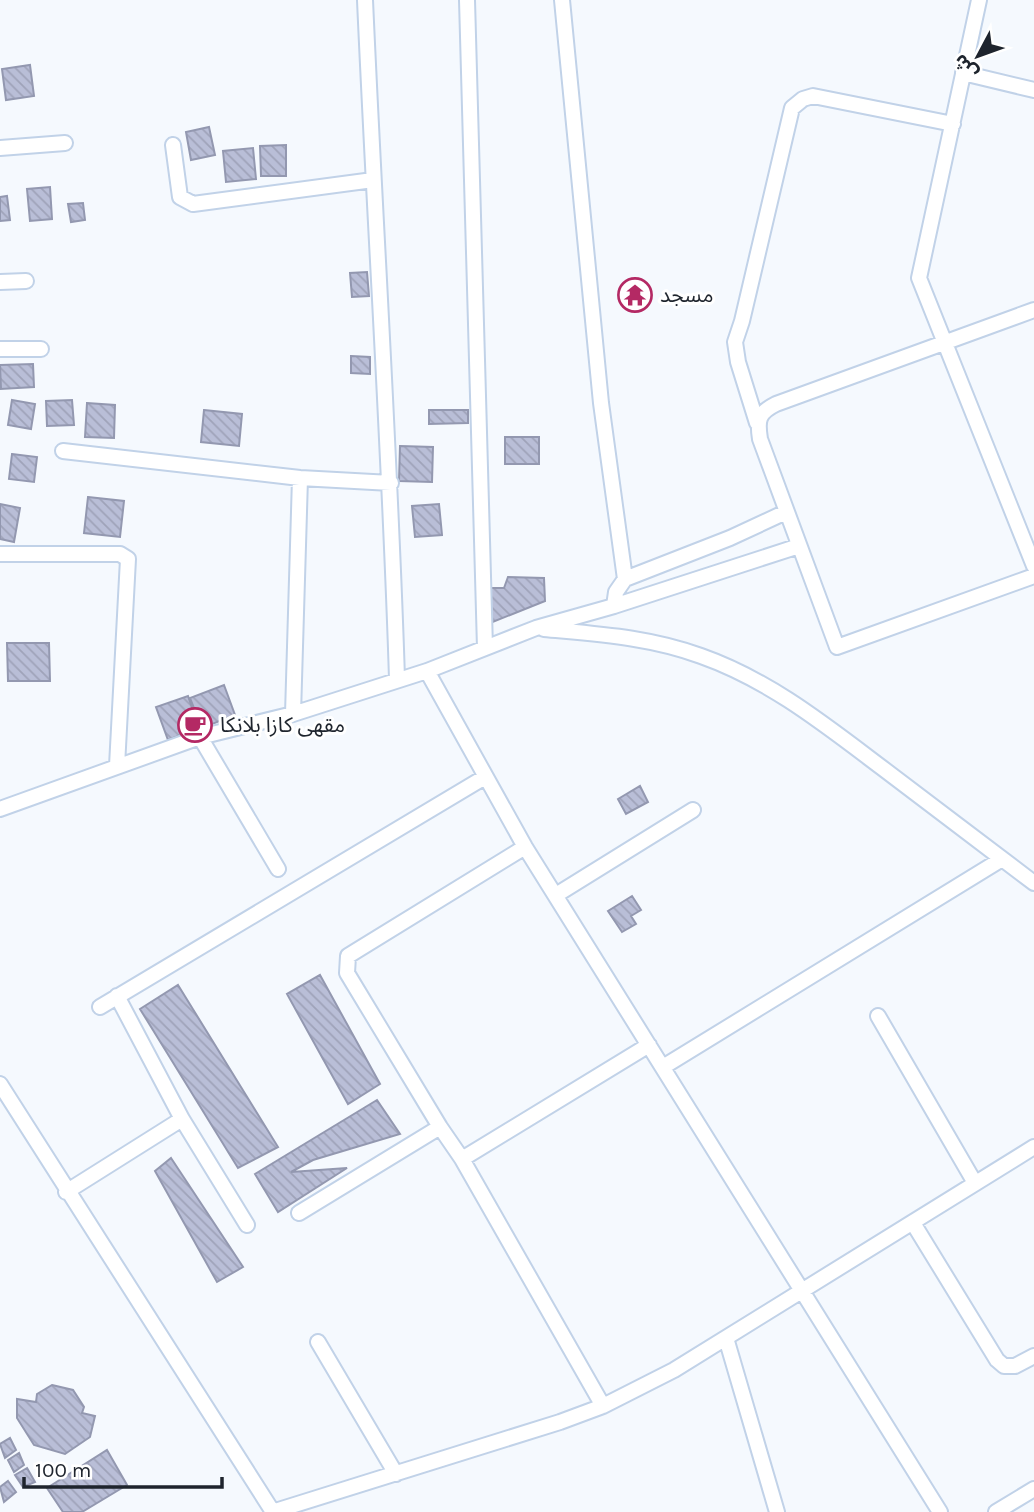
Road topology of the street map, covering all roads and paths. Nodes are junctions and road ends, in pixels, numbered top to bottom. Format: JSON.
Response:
{"nodes":[{"id":1,"x":365,"y":0,"type":"edge"},
{"id":2,"x":467,"y":0,"type":"edge"},
{"id":3,"x":562,"y":0,"type":"edge"},
{"id":4,"x":979,"y":0,"type":"edge"},
{"id":5,"x":963,"y":73,"type":"junction"},
{"id":6,"x":1034,"y":90,"type":"edge"},
{"id":7,"x":953,"y":124,"type":"junction"},
{"id":8,"x":65,"y":143,"type":"dead end"},
{"id":9,"x":173,"y":145,"type":"dead end"},
{"id":10,"x":0,"y":148,"type":"edge"},
{"id":11,"x":373,"y":180,"type":"junction"},
{"id":12,"x":26,"y":281,"type":"dead end"},
{"id":13,"x":0,"y":282,"type":"edge"},
{"id":14,"x":1034,"y":310,"type":"edge"},
{"id":15,"x":944,"y":344,"type":"junction"},
{"id":16,"x":0,"y":349,"type":"edge"},
{"id":17,"x":41,"y":349,"type":"dead end"},
{"id":18,"x":757,"y":423,"type":"junction"},
{"id":19,"x":63,"y":452,"type":"dead end"},
{"id":20,"x":300,"y":478,"type":"junction"},
{"id":21,"x":391,"y":483,"type":"junction"},
{"id":22,"x":786,"y":512,"type":"junction"},
{"id":23,"x":799,"y":546,"type":"junction"},
{"id":24,"x":0,"y":554,"type":"edge"},
{"id":25,"x":1034,"y":566,"type":"edge"},
{"id":26,"x":1034,"y":576,"type":"edge"},
{"id":27,"x":625,"y":579,"type":"junction"},
{"id":28,"x":614,"y":606,"type":"junction"},
{"id":29,"x":536,"y":628,"type":"junction"},
{"id":30,"x":485,"y":648,"type":"junction"},
{"id":31,"x":427,"y":671,"type":"junction"},
{"id":32,"x":397,"y":679,"type":"junction"},
{"id":33,"x":293,"y":713,"type":"junction"},
{"id":34,"x":200,"y":737,"type":"junction"},
{"id":35,"x":117,"y":766,"type":"junction"},
{"id":36,"x":485,"y":777,"type":"junction"},
{"id":37,"x":0,"y":809,"type":"edge"},
{"id":38,"x":693,"y":810,"type":"dead end"},
{"id":39,"x":525,"y":848,"type":"junction"},
{"id":40,"x":1002,"y":859,"type":"junction"},
{"id":41,"x":278,"y":869,"type":"dead end"},
{"id":42,"x":1034,"y":883,"type":"edge"},
{"id":43,"x":556,"y":895,"type":"junction"},
{"id":44,"x":117,"y":996,"type":"junction"},
{"id":45,"x":100,"y":1007,"type":"dead end"},
{"id":46,"x":878,"y":1016,"type":"dead end"},
{"id":47,"x":649,"y":1045,"type":"junction"},
{"id":48,"x":663,"y":1067,"type":"junction"},
{"id":49,"x":1,"y":1090,"type":"edge"},
{"id":50,"x":182,"y":1119,"type":"junction"},
{"id":51,"x":440,"y":1127,"type":"junction"},
{"id":52,"x":1034,"y":1147,"type":"edge"},
{"id":53,"x":462,"y":1159,"type":"junction"},
{"id":54,"x":975,"y":1183,"type":"junction"},
{"id":55,"x":66,"y":1192,"type":"junction"},
{"id":56,"x":299,"y":1213,"type":"dead end"},
{"id":57,"x":913,"y":1223,"type":"junction"},
{"id":58,"x":247,"y":1225,"type":"dead end"},
{"id":59,"x":800,"y":1291,"type":"junction"},
{"id":60,"x":726,"y":1338,"type":"junction"},
{"id":61,"x":318,"y":1342,"type":"dead end"},
{"id":62,"x":1034,"y":1356,"type":"edge"},
{"id":63,"x":603,"y":1406,"type":"junction"},
{"id":64,"x":396,"y":1474,"type":"junction"},
{"id":65,"x":1034,"y":1489,"type":"edge"},
{"id":66,"x":272,"y":1512,"type":"edge"},
{"id":67,"x":777,"y":1512,"type":"edge"},
{"id":68,"x":940,"y":1512,"type":"edge"},
{"id":69,"x":996,"y":1512,"type":"edge"}],
"edges":[{"from":1,"to":11,"type":"street"},
{"from":2,"to":30,"type":"street"},
{"from":3,"to":27,"type":"street"},
{"from":4,"to":5,"type":"street"},
{"from":5,"to":6,"type":"street"},
{"from":5,"to":7,"type":"street"},
{"from":7,"to":15,"type":"street"},
{"from":7,"to":18,"type":"street"},
{"from":8,"to":10,"type":"street"},
{"from":9,"to":11,"type":"street"},
{"from":11,"to":21,"type":"street"},
{"from":12,"to":13,"type":"street"},
{"from":14,"to":15,"type":"street"},
{"from":15,"to":18,"type":"street"},
{"from":15,"to":25,"type":"street"},
{"from":16,"to":17,"type":"street"},
{"from":18,"to":22,"type":"street"},
{"from":19,"to":20,"type":"street"},
{"from":20,"to":21,"type":"street"},
{"from":20,"to":33,"type":"street"},
{"from":21,"to":32,"type":"street"},
{"from":22,"to":23,"type":"street"},
{"from":22,"to":27,"type":"street"},
{"from":23,"to":26,"type":"street"},
{"from":23,"to":28,"type":"street"},
{"from":24,"to":35,"type":"street"},
{"from":27,"to":28,"type":"street"},
{"from":28,"to":29,"type":"street"},
{"from":29,"to":30,"type":"street"},
{"from":29,"to":40,"type":"street"},
{"from":30,"to":31,"type":"street"},
{"from":31,"to":32,"type":"street"},
{"from":31,"to":36,"type":"street"},
{"from":32,"to":33,"type":"street"},
{"from":33,"to":34,"type":"street"},
{"from":34,"to":35,"type":"street"},
{"from":34,"to":41,"type":"street"},
{"from":35,"to":37,"type":"street"},
{"from":36,"to":39,"type":"street"},
{"from":36,"to":44,"type":"street"},
{"from":38,"to":43,"type":"street"},
{"from":39,"to":43,"type":"street"},
{"from":39,"to":51,"type":"street"},
{"from":40,"to":42,"type":"street"},
{"from":40,"to":48,"type":"street"},
{"from":43,"to":47,"type":"street"},
{"from":44,"to":45,"type":"street"},
{"from":44,"to":50,"type":"street"},
{"from":46,"to":54,"type":"street"},
{"from":47,"to":48,"type":"street"},
{"from":47,"to":53,"type":"street"},
{"from":48,"to":59,"type":"street"},
{"from":49,"to":55,"type":"street"},
{"from":50,"to":55,"type":"street"},
{"from":50,"to":58,"type":"street"},
{"from":51,"to":53,"type":"street"},
{"from":51,"to":56,"type":"street"},
{"from":52,"to":54,"type":"street"},
{"from":53,"to":63,"type":"street"},
{"from":54,"to":57,"type":"street"},
{"from":55,"to":66,"type":"street"},
{"from":57,"to":59,"type":"street"},
{"from":57,"to":62,"type":"street"},
{"from":59,"to":60,"type":"street"},
{"from":59,"to":68,"type":"street"},
{"from":60,"to":63,"type":"street"},
{"from":60,"to":67,"type":"street"},
{"from":61,"to":64,"type":"street"},
{"from":63,"to":64,"type":"street"},
{"from":64,"to":66,"type":"street"},
{"from":65,"to":69,"type":"street"}]}
